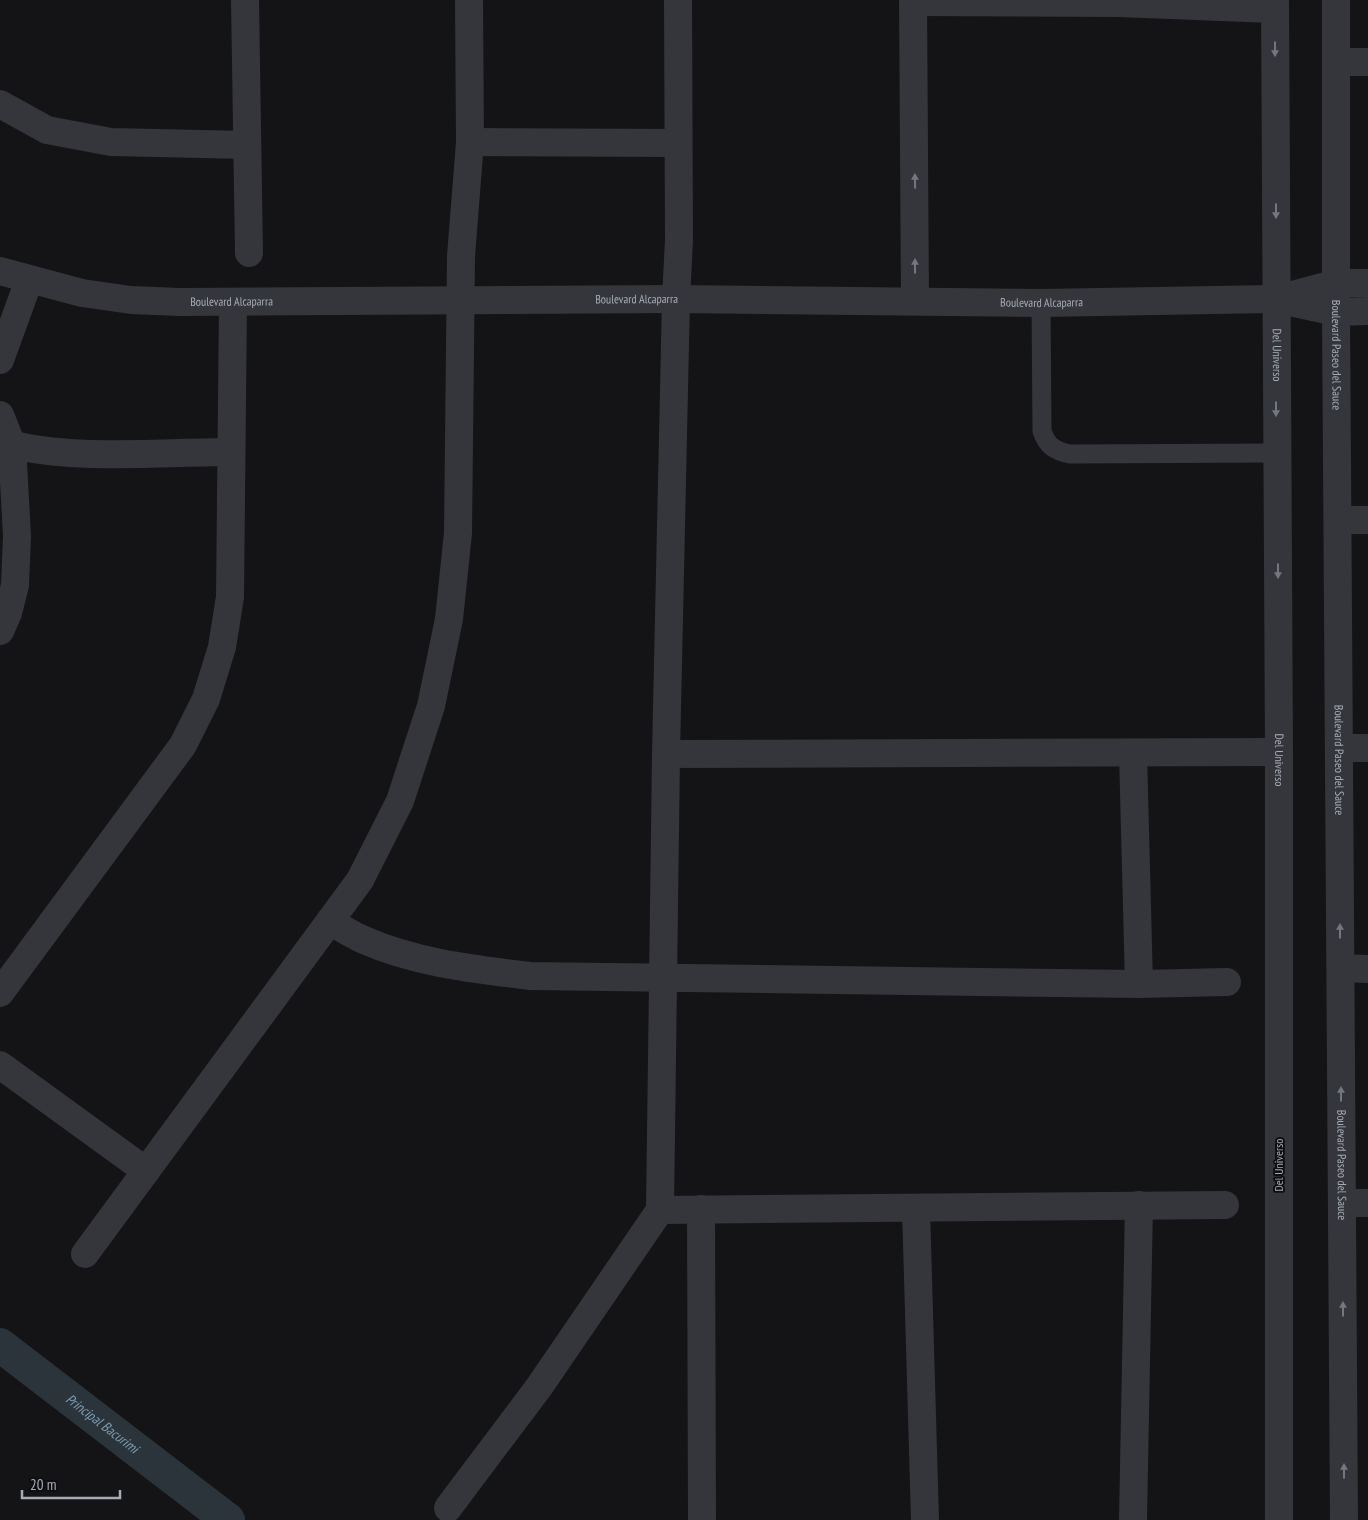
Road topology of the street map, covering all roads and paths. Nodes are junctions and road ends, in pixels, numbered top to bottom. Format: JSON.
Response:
{"nodes":[{"id":1,"x":245,"y":0,"type":"edge"},
{"id":2,"x":468,"y":0,"type":"edge"},
{"id":3,"x":678,"y":0,"type":"edge"},
{"id":4,"x":1336,"y":0,"type":"edge"},
{"id":5,"x":913,"y":1,"type":"edge"},
{"id":6,"x":1119,"y":1,"type":"edge"},
{"id":7,"x":1274,"y":4,"type":"edge"},
{"id":8,"x":1337,"y":62,"type":"junction"},
{"id":9,"x":1368,"y":62,"type":"edge"},
{"id":10,"x":0,"y":104,"type":"edge"},
{"id":11,"x":470,"y":142,"type":"junction"},
{"id":12,"x":677,"y":143,"type":"junction"},
{"id":13,"x":247,"y":145,"type":"junction"},
{"id":14,"x":249,"y":254,"type":"dead end"},
{"id":15,"x":0,"y":271,"type":"edge"},
{"id":16,"x":29,"y":280,"type":"junction"},
{"id":17,"x":1337,"y":283,"type":"junction"},
{"id":18,"x":1368,"y":283,"type":"edge"},
{"id":19,"x":1276,"y":299,"type":"junction"},
{"id":20,"x":461,"y":300,"type":"junction"},
{"id":21,"x":676,"y":300,"type":"junction"},
{"id":22,"x":915,"y":301,"type":"junction"},
{"id":23,"x":233,"y":303,"type":"junction"},
{"id":24,"x":1041,"y":303,"type":"junction"},
{"id":25,"x":1368,"y":311,"type":"edge"},
{"id":26,"x":1336,"y":312,"type":"junction"},
{"id":27,"x":0,"y":360,"type":"edge"},
{"id":28,"x":0,"y":415,"type":"edge"},
{"id":29,"x":6,"y":443,"type":"edge"},
{"id":30,"x":231,"y":452,"type":"junction"},
{"id":31,"x":1277,"y":453,"type":"junction"},
{"id":32,"x":1338,"y":520,"type":"junction"},
{"id":33,"x":1368,"y":520,"type":"edge"},
{"id":34,"x":0,"y":631,"type":"edge"},
{"id":35,"x":1340,"y":748,"type":"junction"},
{"id":36,"x":1368,"y":748,"type":"edge"},
{"id":37,"x":1279,"y":752,"type":"junction"},
{"id":38,"x":1133,"y":753,"type":"junction"},
{"id":39,"x":666,"y":754,"type":"junction"},
{"id":40,"x":330,"y":921,"type":"junction"},
{"id":41,"x":1341,"y":968,"type":"junction"},
{"id":42,"x":1368,"y":969,"type":"edge"},
{"id":43,"x":665,"y":978,"type":"junction"},
{"id":44,"x":1227,"y":982,"type":"dead end"},
{"id":45,"x":1139,"y":984,"type":"junction"},
{"id":46,"x":0,"y":993,"type":"edge"},
{"id":47,"x":0,"y":1065,"type":"edge"},
{"id":48,"x":146,"y":1171,"type":"junction"},
{"id":49,"x":1355,"y":1203,"type":"edge"},
{"id":50,"x":1139,"y":1205,"type":"junction"},
{"id":51,"x":1225,"y":1205,"type":"dead end"},
{"id":52,"x":916,"y":1208,"type":"junction"},
{"id":53,"x":701,"y":1209,"type":"junction"},
{"id":54,"x":660,"y":1210,"type":"junction"},
{"id":55,"x":85,"y":1254,"type":"dead end"},
{"id":56,"x":448,"y":1508,"type":"dead end"},
{"id":57,"x":702,"y":1520,"type":"edge"},
{"id":58,"x":925,"y":1520,"type":"edge"},
{"id":59,"x":1133,"y":1520,"type":"edge"},
{"id":60,"x":1279,"y":1520,"type":"edge"},
{"id":61,"x":1344,"y":1520,"type":"edge"}],
"edges":[{"from":1,"to":13,"type":"street"},
{"from":2,"to":11,"type":"street"},
{"from":3,"to":12,"type":"street"},
{"from":4,"to":8,"type":"street","name":"Boulevard Paseo del Sauce"},
{"from":5,"to":6,"type":"street"},
{"from":22,"to":5,"type":"street","one_way":true},
{"from":6,"to":7,"type":"street"},
{"from":7,"to":19,"type":"street","name":"Del Universo","one_way":true},
{"from":8,"to":9,"type":"street"},
{"from":8,"to":17,"type":"street","name":"Boulevard Paseo del Sauce"},
{"from":10,"to":13,"type":"street"},
{"from":11,"to":12,"type":"street"},
{"from":11,"to":20,"type":"street"},
{"from":12,"to":21,"type":"street"},
{"from":13,"to":14,"type":"street"},
{"from":15,"to":16,"type":"street","name":"Boulevard Alcaparra"},
{"from":16,"to":23,"type":"street","name":"Boulevard Alcaparra"},
{"from":16,"to":27,"type":"street"},
{"from":17,"to":18,"type":"street","name":"Boulevard Alcaparra"},
{"from":17,"to":19,"type":"street","name":"Boulevard Alcaparra"},
{"from":17,"to":26,"type":"street","name":"Boulevard Paseo del Sauce"},
{"from":19,"to":24,"type":"street","name":"Boulevard Alcaparra"},
{"from":19,"to":26,"type":"street","name":"Boulevard Alcaparra"},
{"from":19,"to":31,"type":"street","name":"Del Universo","one_way":true},
{"from":20,"to":21,"type":"street","name":"Boulevard Alcaparra"},
{"from":20,"to":23,"type":"street","name":"Boulevard Alcaparra"},
{"from":20,"to":40,"type":"street"},
{"from":21,"to":22,"type":"street","name":"Boulevard Alcaparra"},
{"from":21,"to":39,"type":"street"},
{"from":22,"to":24,"type":"street","name":"Boulevard Alcaparra"},
{"from":23,"to":30,"type":"street"},
{"from":24,"to":31,"type":"lane"},
{"from":25,"to":26,"type":"street","name":"Boulevard Alcaparra"},
{"from":26,"to":32,"type":"street","name":"Boulevard Paseo del Sauce"},
{"from":28,"to":29,"type":"street"},
{"from":29,"to":30,"type":"street"},
{"from":29,"to":34,"type":"street"},
{"from":30,"to":46,"type":"street"},
{"from":31,"to":37,"type":"street","name":"Del Universo","one_way":true},
{"from":32,"to":33,"type":"street"},
{"from":32,"to":35,"type":"street","name":"Boulevard Paseo del Sauce"},
{"from":35,"to":36,"type":"street"},
{"from":41,"to":35,"type":"street","name":"Boulevard Paseo del Sauce","one_way":true},
{"from":37,"to":38,"type":"street"},
{"from":37,"to":60,"type":"street","name":"Del Universo"},
{"from":38,"to":39,"type":"street"},
{"from":38,"to":45,"type":"street"},
{"from":39,"to":43,"type":"street"},
{"from":40,"to":43,"type":"street"},
{"from":40,"to":48,"type":"street"},
{"from":41,"to":42,"type":"street"},
{"from":49,"to":41,"type":"street","name":"Boulevard Paseo del Sauce","one_way":true},
{"from":43,"to":45,"type":"street"},
{"from":43,"to":54,"type":"street"},
{"from":44,"to":45,"type":"street"},
{"from":47,"to":48,"type":"street"},
{"from":48,"to":55,"type":"street"},
{"from":61,"to":49,"type":"street","name":"Boulevard Paseo del Sauce","one_way":true},
{"from":50,"to":51,"type":"street"},
{"from":50,"to":52,"type":"street"},
{"from":50,"to":59,"type":"street"},
{"from":52,"to":53,"type":"street"},
{"from":52,"to":58,"type":"street"},
{"from":53,"to":54,"type":"street"},
{"from":53,"to":57,"type":"street"},
{"from":54,"to":56,"type":"street"}]}
